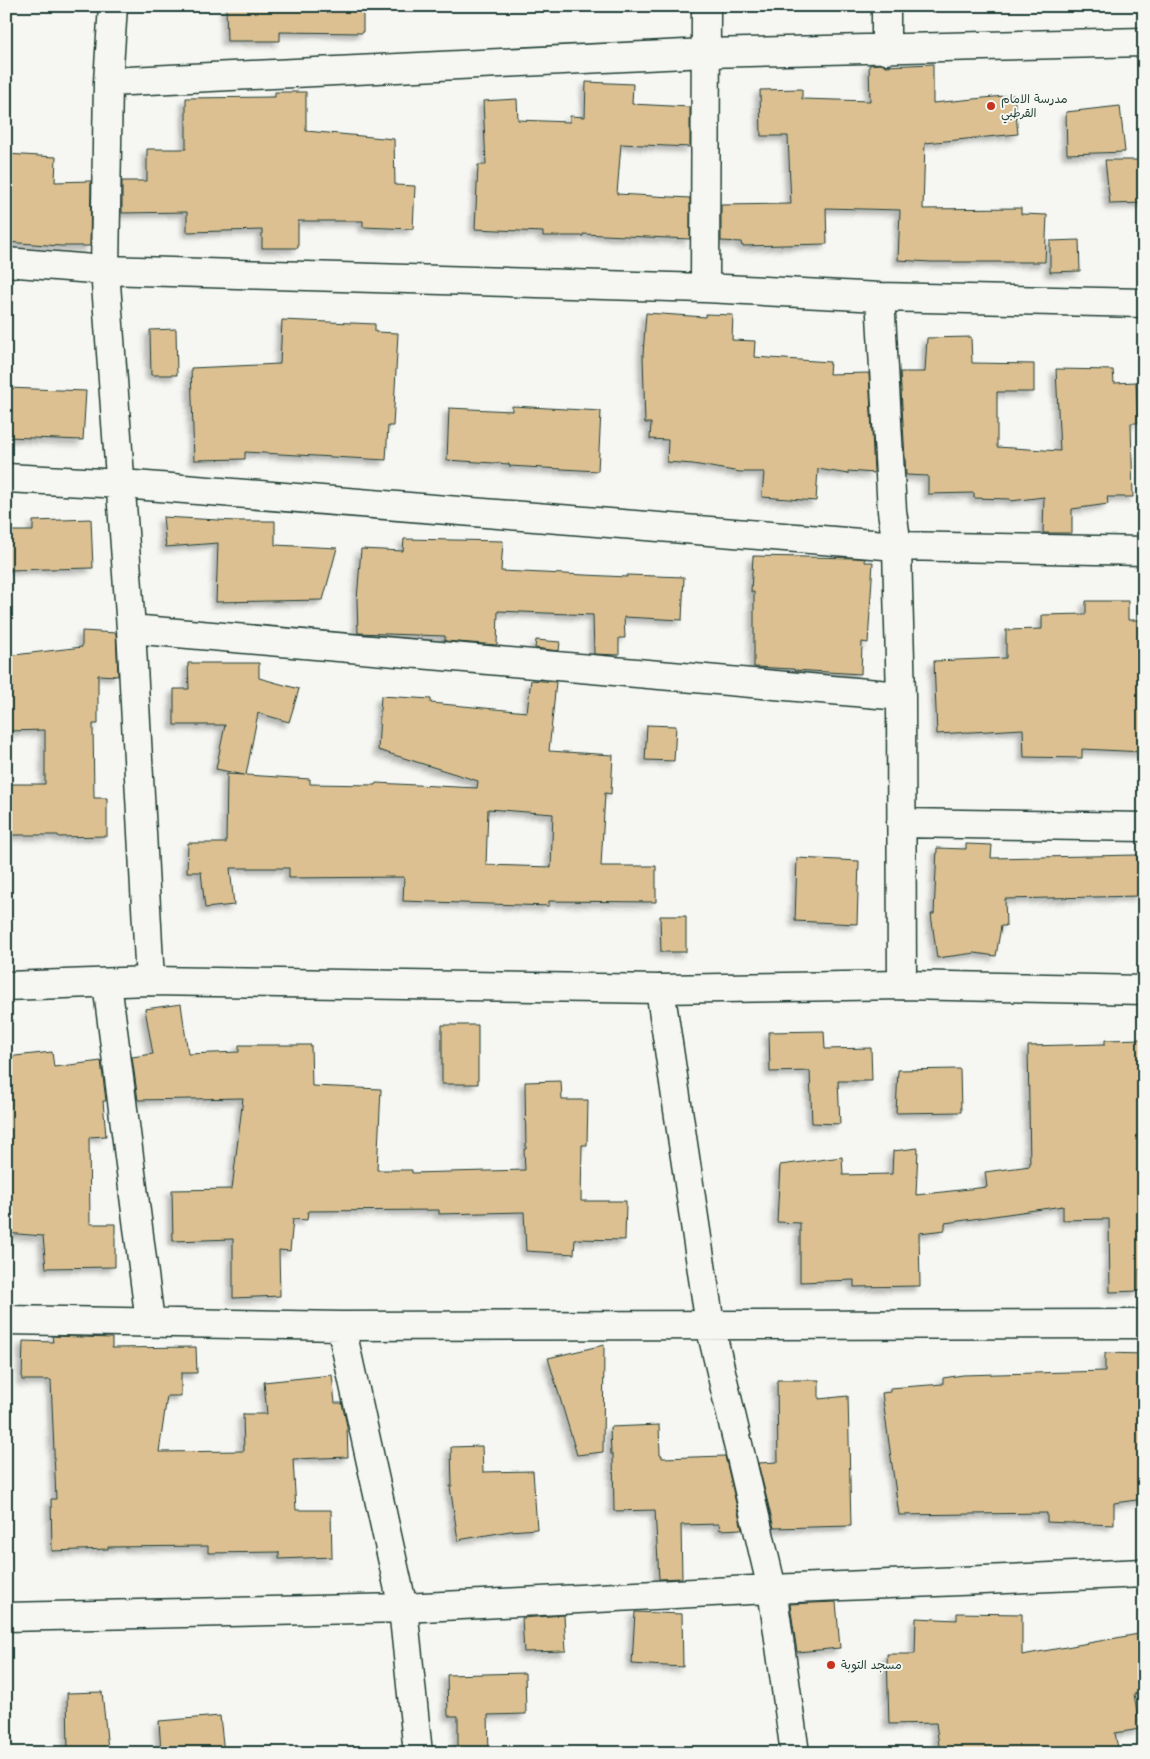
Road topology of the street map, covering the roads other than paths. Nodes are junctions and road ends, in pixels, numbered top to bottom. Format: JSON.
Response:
{"nodes":[{"id":1,"x":113,"y":6,"type":"edge"},
{"id":2,"x":706,"y":6,"type":"edge"},
{"id":3,"x":886,"y":6,"type":"edge"},
{"id":4,"x":1144,"y":42,"type":"edge"},
{"id":5,"x":886,"y":50,"type":"junction"},
{"id":6,"x":706,"y":53,"type":"junction"},
{"id":7,"x":108,"y":82,"type":"junction"},
{"id":8,"x":6,"y":262,"type":"edge"},
{"id":9,"x":106,"y":270,"type":"junction"},
{"id":10,"x":705,"y":288,"type":"junction"},
{"id":11,"x":880,"y":298,"type":"junction"},
{"id":12,"x":1144,"y":303,"type":"edge"},
{"id":13,"x":6,"y":478,"type":"edge"},
{"id":14,"x":122,"y":484,"type":"junction"},
{"id":15,"x":897,"y":546,"type":"junction"},
{"id":16,"x":1144,"y":551,"type":"edge"},
{"id":17,"x":132,"y":629,"type":"junction"},
{"id":18,"x":901,"y":696,"type":"junction"},
{"id":19,"x":901,"y":823,"type":"junction"},
{"id":20,"x":1144,"y":827,"type":"edge"},
{"id":21,"x":150,"y":981,"type":"junction"},
{"id":22,"x":107,"y":983,"type":"junction"},
{"id":23,"x":902,"y":985,"type":"junction"},
{"id":24,"x":6,"y":986,"type":"edge"},
{"id":25,"x":660,"y":989,"type":"junction"},
{"id":26,"x":1144,"y":990,"type":"edge"},
{"id":27,"x":6,"y":1320,"type":"edge"},
{"id":28,"x":150,"y":1322,"type":"junction"},
{"id":29,"x":1144,"y":1324,"type":"edge"},
{"id":30,"x":710,"y":1325,"type":"junction"},
{"id":31,"x":341,"y":1326,"type":"junction"},
{"id":32,"x":1144,"y":1573,"type":"edge"},
{"id":33,"x":772,"y":1589,"type":"junction"},
{"id":34,"x":404,"y":1608,"type":"junction"},
{"id":35,"x":6,"y":1617,"type":"edge"},
{"id":36,"x":418,"y":1753,"type":"edge"},
{"id":37,"x":795,"y":1753,"type":"edge"}],
"edges":[{"from":1,"to":7,"type":"street"},
{"from":2,"to":6,"type":"street"},
{"from":3,"to":5,"type":"street"},
{"from":4,"to":5,"type":"street"},
{"from":5,"to":6,"type":"street"},
{"from":6,"to":7,"type":"street"},
{"from":6,"to":10,"type":"street"},
{"from":7,"to":9,"type":"street"},
{"from":8,"to":9,"type":"street"},
{"from":9,"to":10,"type":"street"},
{"from":9,"to":14,"type":"street"},
{"from":10,"to":11,"type":"street"},
{"from":11,"to":12,"type":"street"},
{"from":11,"to":15,"type":"street"},
{"from":13,"to":14,"type":"street"},
{"from":14,"to":15,"type":"street"},
{"from":14,"to":17,"type":"street"},
{"from":15,"to":16,"type":"street"},
{"from":15,"to":18,"type":"street"},
{"from":17,"to":18,"type":"street"},
{"from":17,"to":21,"type":"street"},
{"from":18,"to":19,"type":"street"},
{"from":19,"to":20,"type":"street"},
{"from":19,"to":23,"type":"street"},
{"from":21,"to":22,"type":"street"},
{"from":21,"to":25,"type":"street"},
{"from":22,"to":24,"type":"street"},
{"from":22,"to":28,"type":"street"},
{"from":23,"to":25,"type":"street"},
{"from":23,"to":26,"type":"street"},
{"from":25,"to":30,"type":"street"},
{"from":27,"to":28,"type":"street"},
{"from":28,"to":31,"type":"street"},
{"from":29,"to":30,"type":"street"},
{"from":30,"to":31,"type":"street"},
{"from":30,"to":33,"type":"street"},
{"from":31,"to":34,"type":"street"},
{"from":32,"to":33,"type":"street"},
{"from":33,"to":34,"type":"street"},
{"from":33,"to":37,"type":"street"},
{"from":34,"to":35,"type":"street"},
{"from":34,"to":36,"type":"street"}]}
